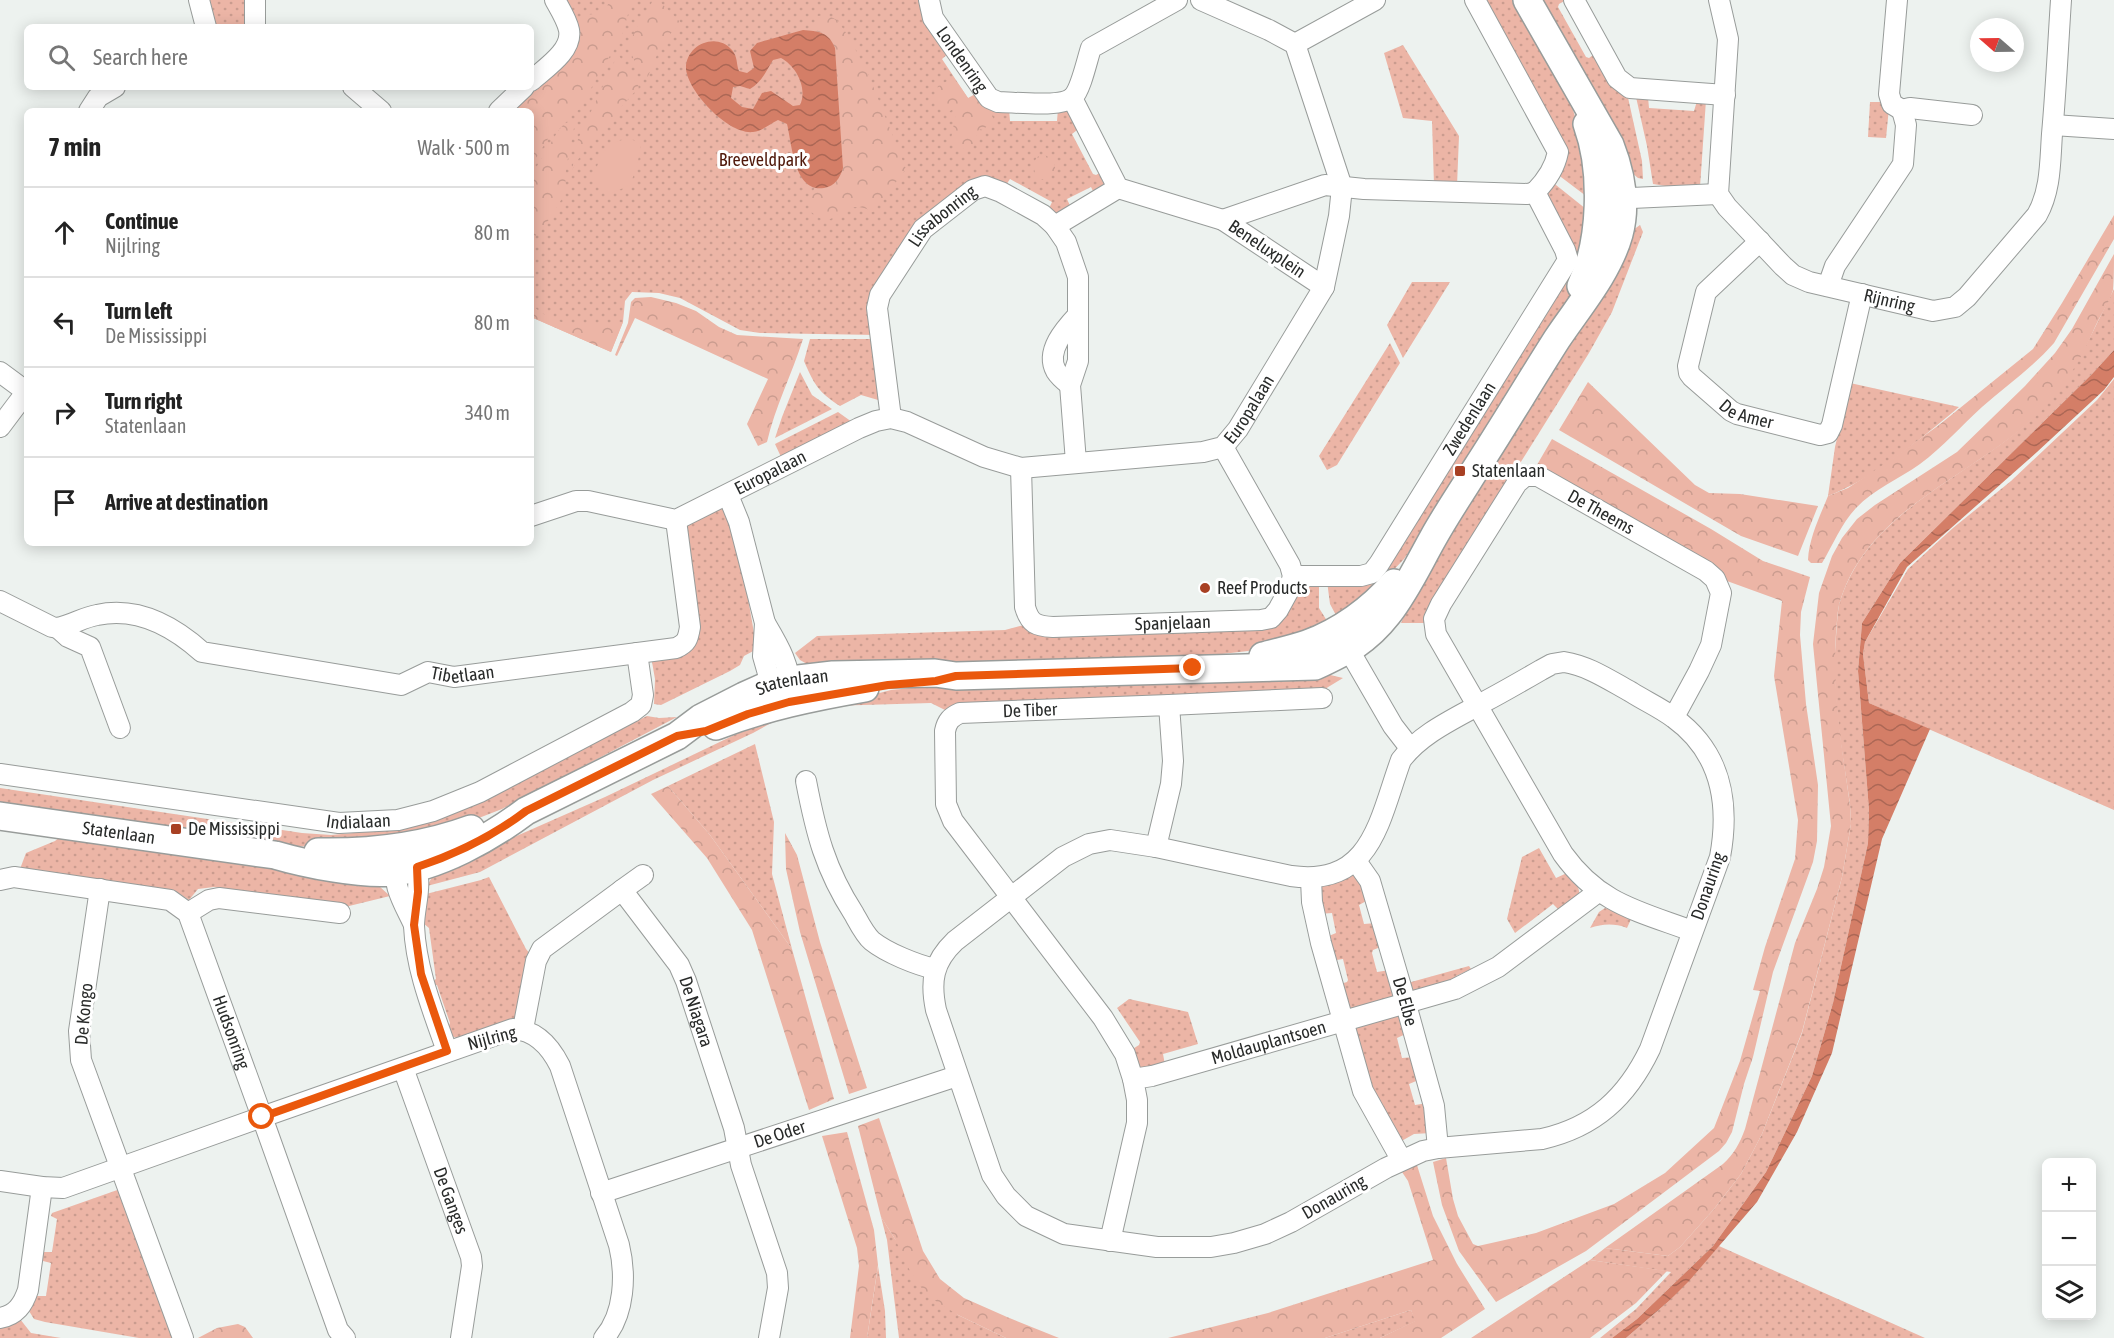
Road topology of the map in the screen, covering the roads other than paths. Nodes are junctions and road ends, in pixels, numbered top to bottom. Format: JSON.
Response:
{"nodes":[{"id":1,"x":199,"y":0,"type":"edge"},
{"id":2,"x":255,"y":0,"type":"edge"},
{"id":3,"x":555,"y":0,"type":"edge"},
{"id":4,"x":929,"y":0,"type":"edge"},
{"id":5,"x":1177,"y":0,"type":"edge"},
{"id":6,"x":1201,"y":0,"type":"edge"},
{"id":7,"x":1375,"y":0,"type":"edge"},
{"id":8,"x":1475,"y":0,"type":"edge"},
{"id":9,"x":1527,"y":0,"type":"edge"},
{"id":10,"x":1574,"y":0,"type":"edge"},
{"id":11,"x":1719,"y":0,"type":"edge"},
{"id":12,"x":1897,"y":0,"type":"edge"},
{"id":13,"x":2061,"y":0,"type":"edge"},
{"id":14,"x":205,"y":24,"type":"edge"},
{"id":15,"x":255,"y":24,"type":"edge"},
{"id":16,"x":1295,"y":44,"type":"junction"},
{"id":17,"x":534,"y":78,"type":"edge"},
{"id":18,"x":110,"y":90,"type":"edge"},
{"id":19,"x":356,"y":90,"type":"edge"},
{"id":20,"x":521,"y":90,"type":"edge"},
{"id":21,"x":1725,"y":95,"type":"junction"},
{"id":22,"x":1072,"y":99,"type":"junction"},
{"id":23,"x":91,"y":108,"type":"edge"},
{"id":24,"x":378,"y":108,"type":"edge"},
{"id":25,"x":502,"y":108,"type":"edge"},
{"id":26,"x":1902,"y":110,"type":"junction"},
{"id":27,"x":1972,"y":115,"type":"dead end"},
{"id":28,"x":2053,"y":125,"type":"junction"},
{"id":29,"x":2114,"y":129,"type":"edge"},
{"id":30,"x":1342,"y":187,"type":"junction"},
{"id":31,"x":1118,"y":188,"type":"junction"},
{"id":32,"x":1535,"y":192,"type":"junction"},
{"id":33,"x":1718,"y":194,"type":"junction"},
{"id":34,"x":1610,"y":199,"type":"junction"},
{"id":35,"x":1223,"y":220,"type":"junction"},
{"id":36,"x":1055,"y":226,"type":"junction"},
{"id":37,"x":1760,"y":241,"type":"junction"},
{"id":38,"x":1828,"y":286,"type":"junction"},
{"id":39,"x":1323,"y":287,"type":"junction"},
{"id":40,"x":1862,"y":294,"type":"junction"},
{"id":41,"x":0,"y":372,"type":"edge"},
{"id":42,"x":24,"y":390,"type":"edge"},
{"id":43,"x":24,"y":396,"type":"edge"},
{"id":44,"x":891,"y":418,"type":"junction"},
{"id":45,"x":0,"y":427,"type":"edge"},
{"id":46,"x":1224,"y":447,"type":"junction"},
{"id":47,"x":1076,"y":462,"type":"junction"},
{"id":48,"x":1021,"y":468,"type":"junction"},
{"id":49,"x":728,"y":495,"type":"junction"},
{"id":50,"x":534,"y":515,"type":"edge"},
{"id":51,"x":676,"y":520,"type":"junction"},
{"id":52,"x":1293,"y":576,"type":"junction"},
{"id":53,"x":0,"y":602,"type":"edge"},
{"id":54,"x":58,"y":628,"type":"junction"},
{"id":55,"x":1343,"y":640,"type":"junction"},
{"id":56,"x":637,"y":653,"type":"junction"},
{"id":57,"x":784,"y":689,"type":"junction"},
{"id":58,"x":1322,"y":698,"type":"dead end"},
{"id":59,"x":1169,"y":705,"type":"junction"},
{"id":60,"x":1478,"y":706,"type":"junction"},
{"id":61,"x":1674,"y":717,"type":"junction"},
{"id":62,"x":120,"y":728,"type":"dead end"},
{"id":63,"x":1410,"y":748,"type":"junction"},
{"id":64,"x":0,"y":774,"type":"edge"},
{"id":65,"x":806,"y":781,"type":"dead end"},
{"id":66,"x":0,"y":816,"type":"edge"},
{"id":67,"x":1156,"y":846,"type":"junction"},
{"id":68,"x":1356,"y":861,"type":"junction"},
{"id":69,"x":404,"y":862,"type":"junction"},
{"id":70,"x":643,"y":875,"type":"dead end"},
{"id":71,"x":0,"y":879,"type":"edge"},
{"id":72,"x":1311,"y":879,"type":"junction"},
{"id":73,"x":100,"y":889,"type":"junction"},
{"id":74,"x":622,"y":890,"type":"junction"},
{"id":75,"x":1598,"y":892,"type":"junction"},
{"id":76,"x":1010,"y":898,"type":"junction"},
{"id":77,"x":188,"y":913,"type":"junction"},
{"id":78,"x":340,"y":913,"type":"dead end"},
{"id":79,"x":1692,"y":931,"type":"junction"},
{"id":80,"x":935,"y":969,"type":"junction"},
{"id":81,"x":1405,"y":1004,"type":"junction"},
{"id":82,"x":1342,"y":1022,"type":"junction"},
{"id":83,"x":523,"y":1029,"type":"junction"},
{"id":84,"x":447,"y":1051,"type":"junction"},
{"id":85,"x":403,"y":1068,"type":"junction"},
{"id":86,"x":957,"y":1076,"type":"junction"},
{"id":87,"x":1133,"y":1079,"type":"junction"},
{"id":88,"x":262,"y":1117,"type":"junction"},
{"id":89,"x":738,"y":1148,"type":"junction"},
{"id":90,"x":1438,"y":1148,"type":"junction"},
{"id":91,"x":1401,"y":1159,"type":"junction"},
{"id":92,"x":120,"y":1168,"type":"junction"},
{"id":93,"x":0,"y":1181,"type":"edge"},
{"id":94,"x":42,"y":1188,"type":"junction"},
{"id":95,"x":601,"y":1193,"type":"junction"},
{"id":96,"x":1110,"y":1241,"type":"junction"},
{"id":97,"x":0,"y":1318,"type":"edge"},
{"id":98,"x":183,"y":1338,"type":"edge"},
{"id":99,"x":345,"y":1338,"type":"edge"},
{"id":100,"x":461,"y":1338,"type":"edge"},
{"id":101,"x":604,"y":1338,"type":"edge"},
{"id":102,"x":769,"y":1338,"type":"edge"}],
"edges":[{"from":1,"to":14,"type":"street"},
{"from":2,"to":15,"type":"street"},
{"from":3,"to":17,"type":"street"},
{"from":4,"to":22,"type":"street","name":"Londenring"},
{"from":5,"to":22,"type":"street"},
{"from":6,"to":16,"type":"street"},
{"from":7,"to":16,"type":"street"},
{"from":8,"to":32,"type":"street"},
{"from":9,"to":34,"type":"main road","name":"Statenlaan"},
{"from":10,"to":21,"type":"street"},
{"from":11,"to":21,"type":"street"},
{"from":12,"to":26,"type":"street"},
{"from":13,"to":28,"type":"street","name":"Rijnring"},
{"from":16,"to":30,"type":"street","name":"Europalaan"},
{"from":18,"to":23,"type":"street"},
{"from":19,"to":24,"type":"street"},
{"from":20,"to":25,"type":"street"},
{"from":21,"to":33,"type":"street"},
{"from":22,"to":31,"type":"street"},
{"from":26,"to":27,"type":"street"},
{"from":26,"to":38,"type":"street"},
{"from":28,"to":29,"type":"street"},
{"from":28,"to":40,"type":"street","name":"Rijnring"},
{"from":30,"to":32,"type":"street","name":"Beneluxplein"},
{"from":30,"to":35,"type":"street","name":"Beneluxplein"},
{"from":30,"to":39,"type":"street","name":"Europalaan"},
{"from":31,"to":35,"type":"street"},
{"from":31,"to":36,"type":"street"},
{"from":32,"to":52,"type":"street","name":"Zwedenlaan"},
{"from":33,"to":34,"type":"street"},
{"from":33,"to":37,"type":"street","name":"Rijnring"},
{"from":34,"to":55,"type":"main road","name":"Statenlaan"},
{"from":35,"to":39,"type":"street","name":"Beneluxplein"},
{"from":36,"to":44,"type":"street","name":"Lissabonring"},
{"from":36,"to":47,"type":"street","name":"Lissabonring"},
{"from":37,"to":38,"type":"street","name":"Rijnring"},
{"from":37,"to":40,"type":"street","name":"De Amer"},
{"from":38,"to":40,"type":"street","name":"Rijnring"},
{"from":39,"to":46,"type":"street","name":"Europalaan"},
{"from":41,"to":42,"type":"street"},
{"from":43,"to":45,"type":"street"},
{"from":44,"to":48,"type":"street","name":"Europalaan"},
{"from":44,"to":49,"type":"street","name":"Europalaan"},
{"from":46,"to":47,"type":"street","name":"Europalaan"},
{"from":46,"to":52,"type":"street"},
{"from":47,"to":48,"type":"street","name":"Europalaan"},
{"from":48,"to":52,"type":"street","name":"Spanjelaan"},
{"from":49,"to":51,"type":"street","name":"Europalaan"},
{"from":49,"to":57,"type":"street"},
{"from":50,"to":51,"type":"street"},
{"from":51,"to":56,"type":"street","name":"Tibetlaan"},
{"from":53,"to":54,"type":"street"},
{"from":54,"to":56,"type":"street","name":"Tibetlaan"},
{"from":54,"to":62,"type":"street"},
{"from":55,"to":57,"type":"main road","name":"Statenlaan"},
{"from":55,"to":63,"type":"street"},
{"from":56,"to":64,"type":"street","name":"Indialaan"},
{"from":57,"to":69,"type":"main road","name":"Statenlaan"},
{"from":58,"to":59,"type":"street","name":"De Tiber"},
{"from":59,"to":67,"type":"street"},
{"from":59,"to":76,"type":"street","name":"De Tiber"},
{"from":60,"to":61,"type":"street","name":"Donauring"},
{"from":60,"to":61,"type":"street","name":"De Theems"},
{"from":60,"to":63,"type":"street","name":"Donauring"},
{"from":60,"to":75,"type":"street","name":"De Theems"},
{"from":61,"to":79,"type":"street","name":"Donauring"},
{"from":63,"to":68,"type":"street","name":"Donauring"},
{"from":65,"to":80,"type":"street"},
{"from":66,"to":69,"type":"main road","name":"Statenlaan"},
{"from":67,"to":72,"type":"street","name":"Donauring"},
{"from":67,"to":76,"type":"street","name":"Donauring"},
{"from":68,"to":72,"type":"street","name":"Donauring"},
{"from":68,"to":81,"type":"street","name":"De Elbe"},
{"from":69,"to":84,"type":"street"},
{"from":70,"to":74,"type":"street"},
{"from":71,"to":73,"type":"street"},
{"from":72,"to":82,"type":"street"},
{"from":73,"to":77,"type":"street"},
{"from":73,"to":92,"type":"street","name":"De Kongo"},
{"from":74,"to":83,"type":"street"},
{"from":74,"to":89,"type":"street","name":"De Niagara"},
{"from":75,"to":79,"type":"street","name":"De Theems"},
{"from":75,"to":81,"type":"street","name":"Moldauplantsoen"},
{"from":76,"to":80,"type":"street","name":"Donauring"},
{"from":76,"to":87,"type":"street"},
{"from":77,"to":78,"type":"street"},
{"from":77,"to":88,"type":"street","name":"Hudsonring"},
{"from":79,"to":90,"type":"street","name":"Donauring"},
{"from":80,"to":86,"type":"street","name":"Donauring"},
{"from":81,"to":82,"type":"street","name":"Moldauplantsoen"},
{"from":81,"to":90,"type":"street","name":"De Elbe"},
{"from":82,"to":87,"type":"street","name":"Moldauplantsoen"},
{"from":82,"to":91,"type":"street"},
{"from":83,"to":84,"type":"street","name":"Nijlring"},
{"from":83,"to":95,"type":"street","name":"Nijlring"},
{"from":84,"to":85,"type":"street","name":"Nijlring"},
{"from":85,"to":88,"type":"street","name":"Nijlring"},
{"from":85,"to":100,"type":"street","name":"De Ganges"},
{"from":86,"to":89,"type":"street","name":"De Oder"},
{"from":86,"to":96,"type":"street","name":"Donauring"},
{"from":87,"to":96,"type":"street"},
{"from":88,"to":92,"type":"street"},
{"from":88,"to":99,"type":"street"},
{"from":89,"to":95,"type":"street","name":"De Oder"},
{"from":89,"to":102,"type":"street","name":"De Niagara"},
{"from":90,"to":91,"type":"street","name":"Donauring"},
{"from":91,"to":96,"type":"street","name":"Donauring"},
{"from":92,"to":94,"type":"street"},
{"from":92,"to":98,"type":"street","name":"De Kongo"},
{"from":93,"to":94,"type":"street"},
{"from":94,"to":97,"type":"street"},
{"from":95,"to":101,"type":"street","name":"Nijlring"}]}
